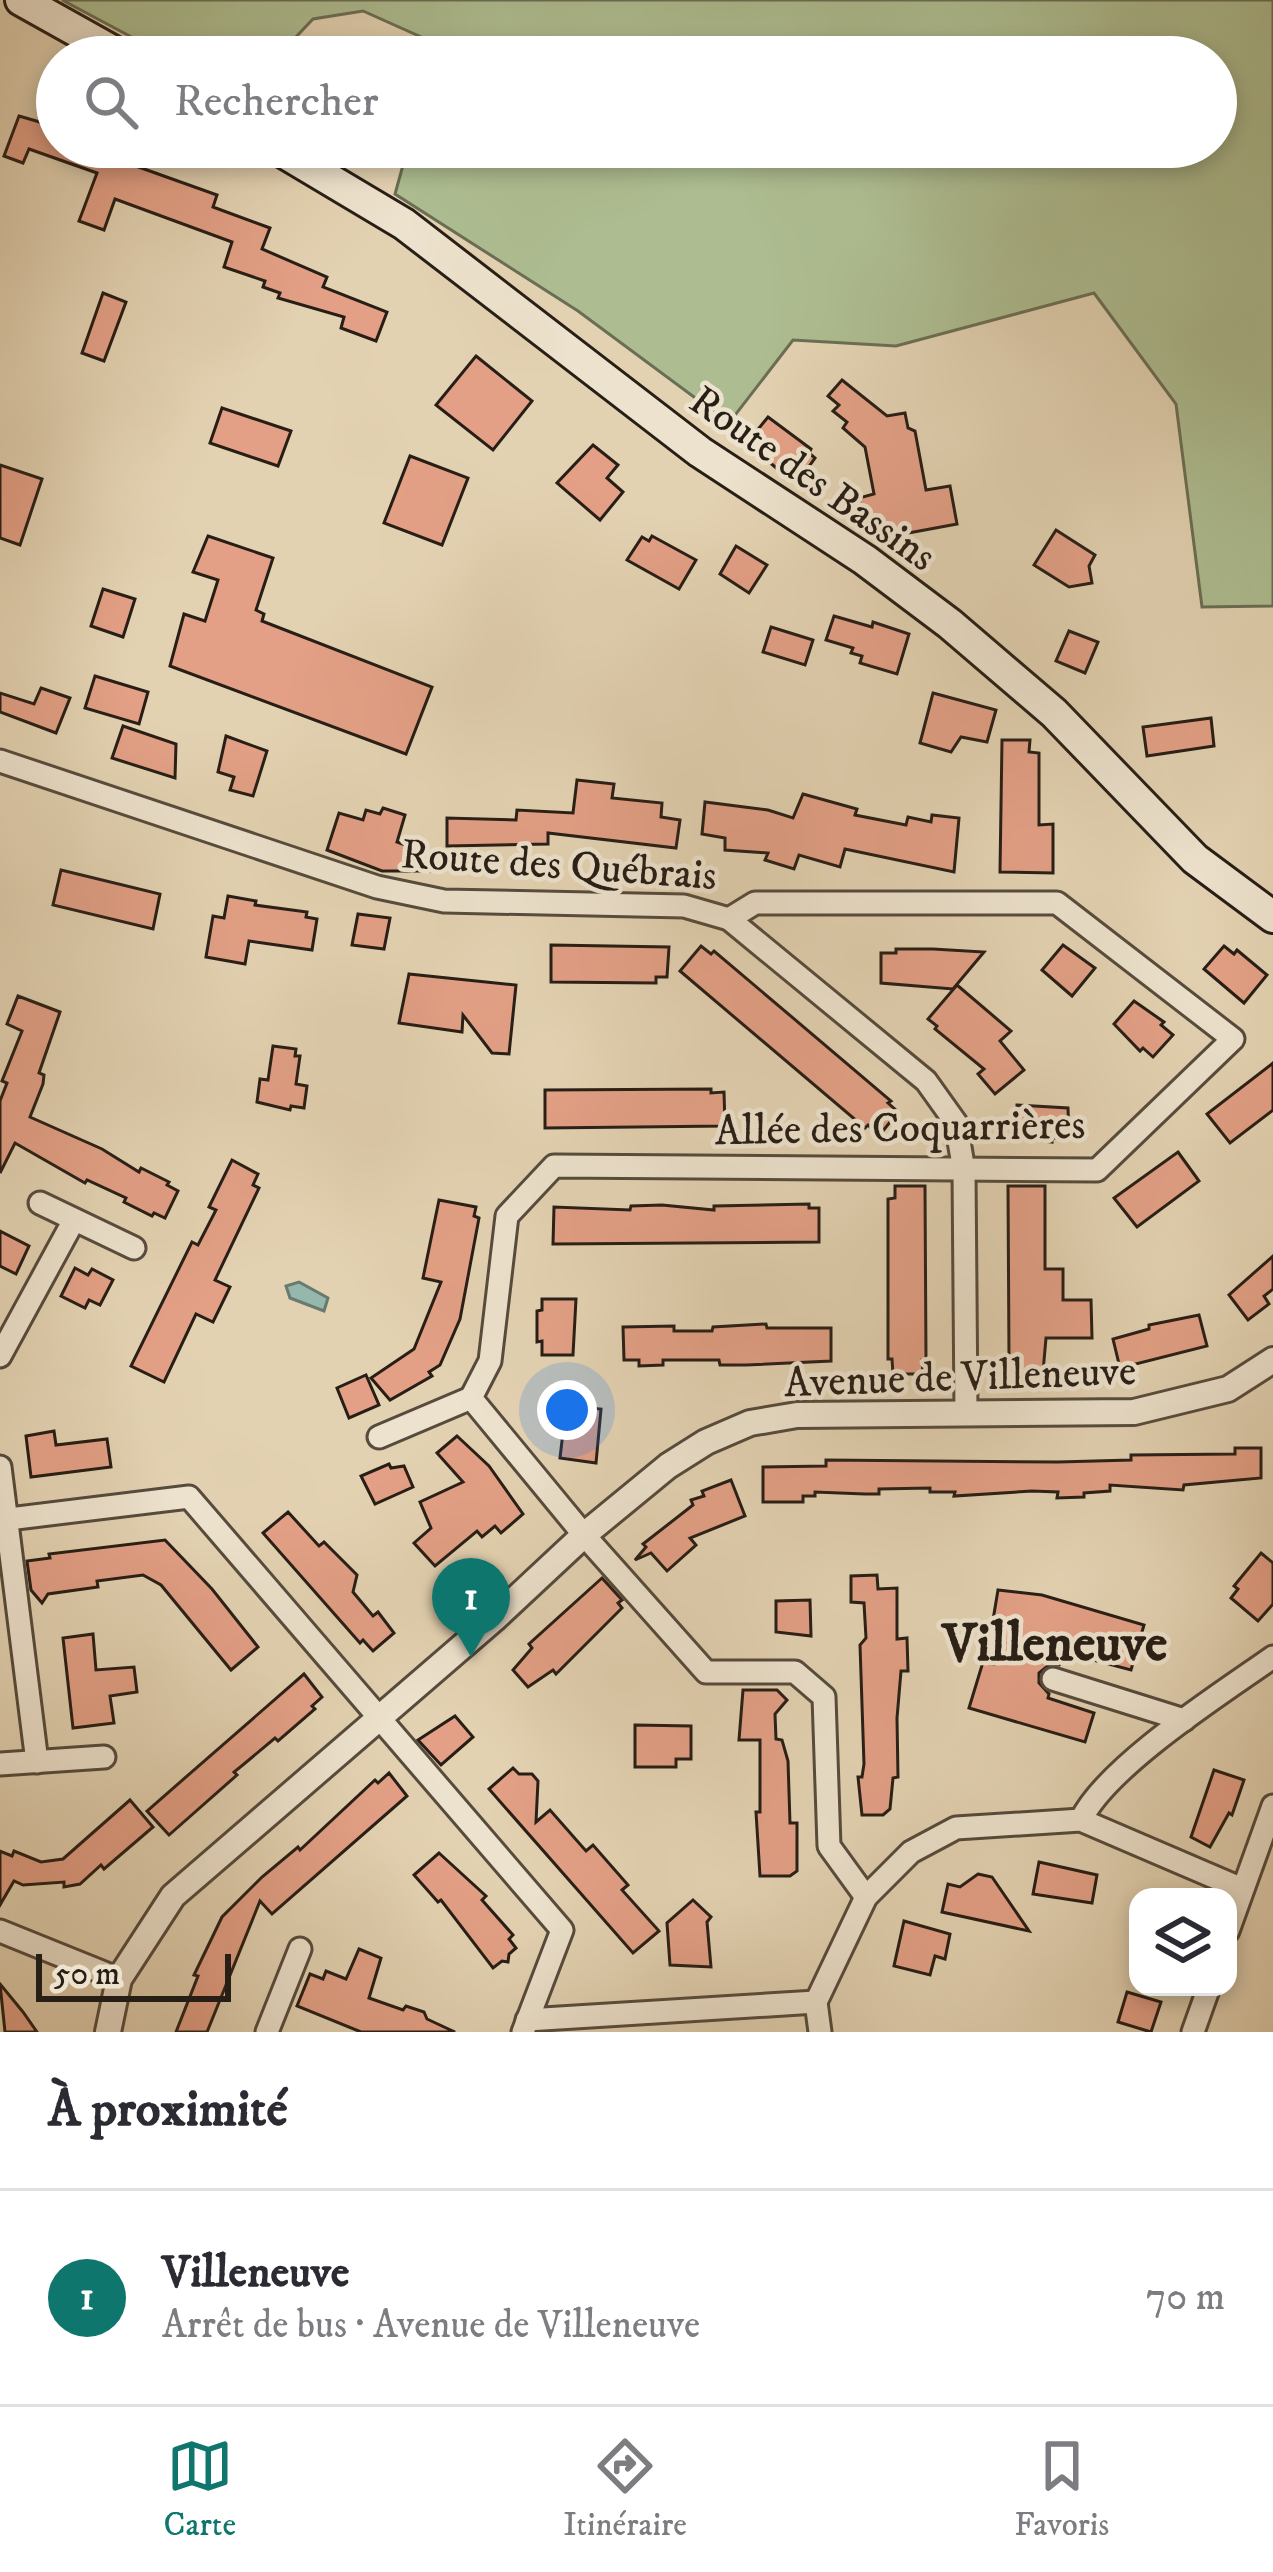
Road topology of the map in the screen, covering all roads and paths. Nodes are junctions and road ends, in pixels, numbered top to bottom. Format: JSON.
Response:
{"nodes":[{"id":1,"x":21,"y":0,"type":"edge"},
{"id":2,"x":85,"y":36,"type":"edge"},
{"id":3,"x":310,"y":168,"type":"edge"},
{"id":4,"x":0,"y":761,"type":"edge"},
{"id":5,"x":1058,"y":903,"type":"joint"},
{"id":6,"x":1273,"y":917,"type":"edge"},
{"id":7,"x":729,"y":919,"type":"junction"},
{"id":8,"x":964,"y":1171,"type":"junction"},
{"id":9,"x":40,"y":1203,"type":"dead end"},
{"id":10,"x":74,"y":1220,"type":"junction"},
{"id":11,"x":134,"y":1248,"type":"dead end"},
{"id":12,"x":0,"y":1356,"type":"edge"},
{"id":13,"x":1273,"y":1360,"type":"edge"},
{"id":14,"x":471,"y":1398,"type":"junction"},
{"id":15,"x":966,"y":1412,"type":"junction"},
{"id":16,"x":379,"y":1436,"type":"dead end"},
{"id":17,"x":0,"y":1467,"type":"edge"},
{"id":18,"x":3,"y":1519,"type":"edge"},
{"id":19,"x":584,"y":1534,"type":"junction"},
{"id":20,"x":1273,"y":1657,"type":"edge"},
{"id":21,"x":1053,"y":1679,"type":"dead end"},
{"id":22,"x":378,"y":1718,"type":"junction"},
{"id":23,"x":1184,"y":1720,"type":"junction"},
{"id":24,"x":104,"y":1757,"type":"dead end"},
{"id":25,"x":37,"y":1762,"type":"junction"},
{"id":26,"x":0,"y":1764,"type":"edge"},
{"id":27,"x":1273,"y":1806,"type":"edge"},
{"id":28,"x":1081,"y":1820,"type":"junction"},
{"id":29,"x":1242,"y":1889,"type":"junction"},
{"id":30,"x":866,"y":1897,"type":"junction"},
{"id":31,"x":1237,"y":1904,"type":"edge"},
{"id":32,"x":0,"y":1931,"type":"edge"},
{"id":33,"x":300,"y":1949,"type":"dead end"},
{"id":34,"x":118,"y":1979,"type":"junction"},
{"id":35,"x":1206,"y":1996,"type":"edge"},
{"id":36,"x":816,"y":2002,"type":"junction"},
{"id":37,"x":525,"y":2026,"type":"edge"},
{"id":38,"x":108,"y":2032,"type":"edge"},
{"id":39,"x":267,"y":2032,"type":"edge"},
{"id":40,"x":820,"y":2032,"type":"edge"},
{"id":41,"x":1193,"y":2032,"type":"edge"}],
"edges":[{"from":1,"to":2,"type":"main road"},
{"from":3,"to":6,"type":"main road","name":"Route des Bassins"},
{"from":4,"to":7,"type":"street","name":"Route des Québrais"},
{"from":5,"to":7,"type":"street","name":"Route des Québrais"},
{"from":5,"to":8,"type":"street","name":"Allée des Coquarrières"},
{"from":7,"to":8,"type":"street"},
{"from":8,"to":14,"type":"street","name":"Allée des Coquarrières"},
{"from":8,"to":15,"type":"street"},
{"from":9,"to":10,"type":"street"},
{"from":10,"to":11,"type":"street"},
{"from":10,"to":12,"type":"street"},
{"from":13,"to":15,"type":"street","name":"Avenue de Villeneuve"},
{"from":14,"to":16,"type":"street"},
{"from":14,"to":19,"type":"street"},
{"from":15,"to":19,"type":"street","name":"Avenue de Villeneuve"},
{"from":17,"to":18,"type":"street"},
{"from":18,"to":22,"type":"street"},
{"from":18,"to":25,"type":"street"},
{"from":19,"to":22,"type":"street","name":"Avenue de Villeneuve"},
{"from":19,"to":30,"type":"street"},
{"from":20,"to":23,"type":"street"},
{"from":21,"to":23,"type":"street"},
{"from":22,"to":34,"type":"street","name":"Avenue de Villeneuve"},
{"from":22,"to":37,"type":"street"},
{"from":23,"to":28,"type":"street"},
{"from":24,"to":25,"type":"street"},
{"from":25,"to":26,"type":"street"},
{"from":27,"to":29,"type":"street"},
{"from":28,"to":29,"type":"street"},
{"from":28,"to":30,"type":"street"},
{"from":29,"to":31,"type":"street"},
{"from":30,"to":36,"type":"street"},
{"from":32,"to":34,"type":"street"},
{"from":33,"to":39,"type":"street"},
{"from":34,"to":38,"type":"street","name":"Avenue de Villeneuve"},
{"from":35,"to":41,"type":"street"},
{"from":36,"to":37,"type":"street"},
{"from":36,"to":40,"type":"street"}]}
